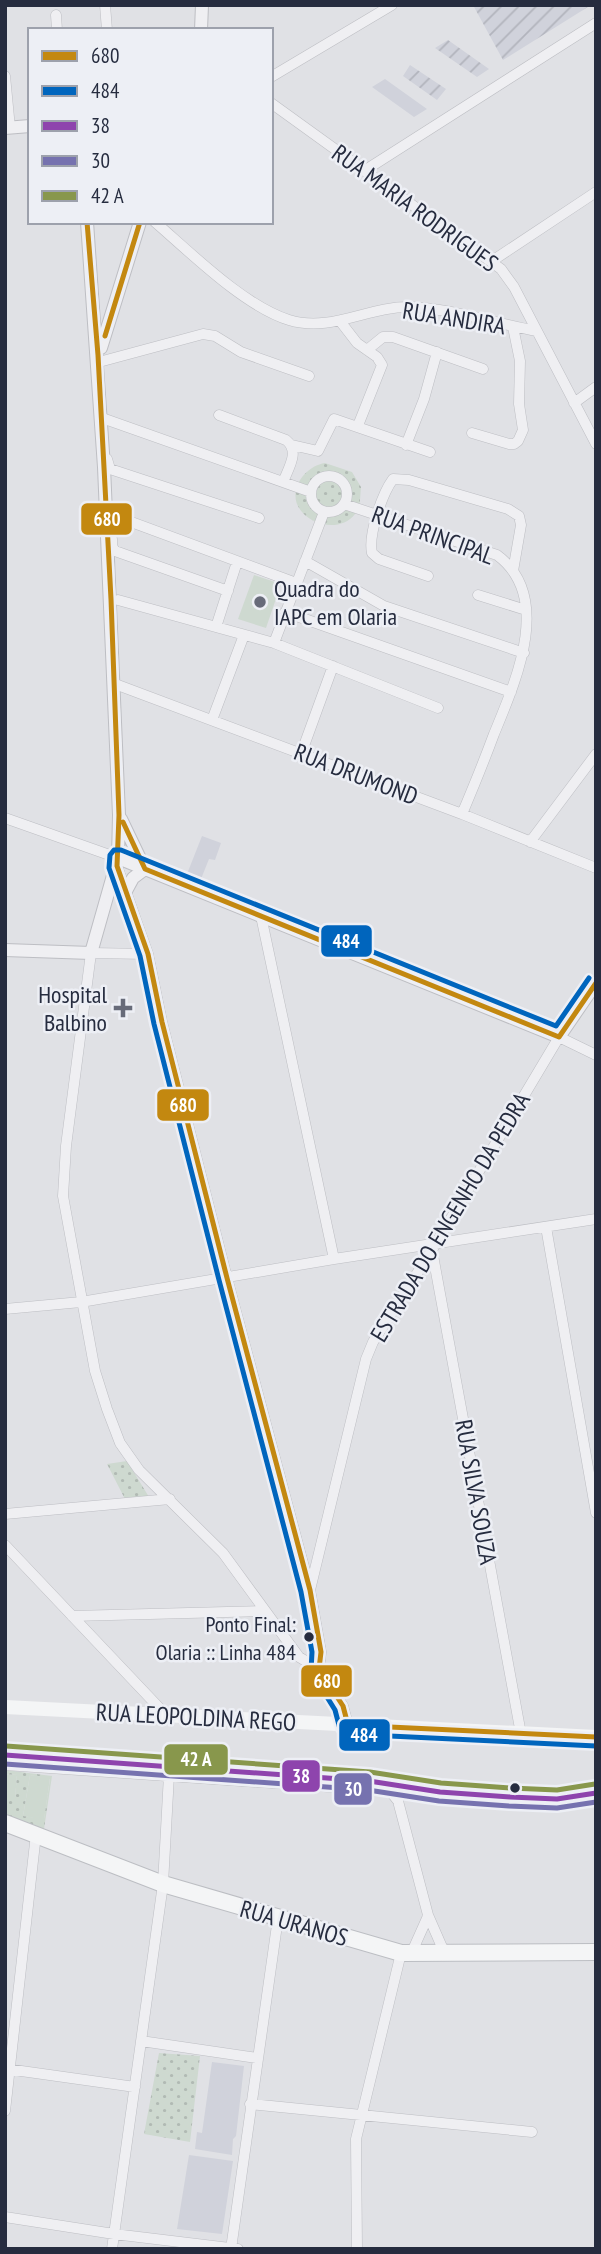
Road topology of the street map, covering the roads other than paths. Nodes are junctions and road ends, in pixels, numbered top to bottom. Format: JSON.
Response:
{"nodes":[{"id":1,"x":105,"y":5,"type":"edge"},
{"id":2,"x":202,"y":5,"type":"edge"},
{"id":3,"x":392,"y":5,"type":"edge"},
{"id":4,"x":56,"y":15,"type":"dead end"},
{"id":5,"x":596,"y":23,"type":"edge"},
{"id":6,"x":57,"y":28,"type":"edge"},
{"id":7,"x":107,"y":28,"type":"edge"},
{"id":8,"x":201,"y":28,"type":"edge"},
{"id":9,"x":5,"y":76,"type":"edge"},
{"id":10,"x":273,"y":76,"type":"edge"},
{"id":11,"x":273,"y":104,"type":"edge"},
{"id":12,"x":28,"y":126,"type":"edge"},
{"id":13,"x":8,"y":128,"type":"edge"},
{"id":14,"x":364,"y":171,"type":"junction"},
{"id":15,"x":596,"y":192,"type":"edge"},
{"id":16,"x":87,"y":224,"type":"edge"},
{"id":17,"x":139,"y":224,"type":"edge"},
{"id":18,"x":157,"y":224,"type":"edge"},
{"id":19,"x":492,"y":261,"type":"junction"},
{"id":20,"x":340,"y":321,"type":"junction"},
{"id":21,"x":513,"y":327,"type":"junction"},
{"id":22,"x":537,"y":331,"type":"junction"},
{"id":23,"x":367,"y":351,"type":"junction"},
{"id":24,"x":436,"y":352,"type":"junction"},
{"id":25,"x":99,"y":358,"type":"junction"},
{"id":26,"x":483,"y":369,"type":"dead end"},
{"id":27,"x":309,"y":376,"type":"dead end"},
{"id":28,"x":596,"y":387,"type":"edge"},
{"id":29,"x":574,"y":403,"type":"junction"},
{"id":30,"x":219,"y":415,"type":"dead end"},
{"id":31,"x":104,"y":419,"type":"junction"},
{"id":32,"x":359,"y":423,"type":"dead end"},
{"id":33,"x":472,"y":433,"type":"dead end"},
{"id":34,"x":596,"y":444,"type":"edge"},
{"id":35,"x":292,"y":445,"type":"junction"},
{"id":36,"x":406,"y":445,"type":"junction"},
{"id":37,"x":430,"y":452,"type":"dead end"},
{"id":38,"x":284,"y":482,"type":"junction"},
{"id":39,"x":311,"y":492,"type":"junction"},
{"id":40,"x":344,"y":504,"type":"junction"},
{"id":41,"x":324,"y":512,"type":"junction"},
{"id":42,"x":110,"y":515,"type":"junction"},
{"id":43,"x":378,"y":515,"type":"junction"},
{"id":44,"x":259,"y":519,"type":"dead end"},
{"id":45,"x":305,"y":561,"type":"junction"},
{"id":46,"x":237,"y":562,"type":"junction"},
{"id":47,"x":513,"y":571,"type":"junction"},
{"id":48,"x":428,"y":576,"type":"dead end"},
{"id":49,"x":296,"y":583,"type":"junction"},
{"id":50,"x":228,"y":591,"type":"junction"},
{"id":51,"x":478,"y":594,"type":"dead end"},
{"id":52,"x":118,"y":600,"type":"dead end"},
{"id":53,"x":526,"y":610,"type":"junction"},
{"id":54,"x":285,"y":612,"type":"junction"},
{"id":55,"x":216,"y":627,"type":"junction"},
{"id":56,"x":244,"y":635,"type":"junction"},
{"id":57,"x":274,"y":643,"type":"junction"},
{"id":58,"x":524,"y":653,"type":"junction"},
{"id":59,"x":333,"y":666,"type":"junction"},
{"id":60,"x":115,"y":684,"type":"junction"},
{"id":61,"x":512,"y":692,"type":"junction"},
{"id":62,"x":438,"y":708,"type":"dead end"},
{"id":63,"x":212,"y":720,"type":"junction"},
{"id":64,"x":301,"y":754,"type":"junction"},
{"id":65,"x":596,"y":754,"type":"edge"},
{"id":66,"x":462,"y":814,"type":"junction"},
{"id":67,"x":119,"y":815,"type":"junction"},
{"id":68,"x":5,"y":818,"type":"edge"},
{"id":69,"x":530,"y":842,"type":"junction"},
{"id":70,"x":117,"y":862,"type":"junction"},
{"id":71,"x":596,"y":868,"type":"edge"},
{"id":72,"x":145,"y":869,"type":"junction"},
{"id":73,"x":126,"y":891,"type":"junction"},
{"id":74,"x":261,"y":916,"type":"junction"},
{"id":75,"x":5,"y":950,"type":"edge"},
{"id":76,"x":91,"y":953,"type":"junction"},
{"id":77,"x":148,"y":954,"type":"junction"},
{"id":78,"x":596,"y":983,"type":"edge"},
{"id":79,"x":559,"y":1037,"type":"junction"},
{"id":80,"x":596,"y":1055,"type":"edge"},
{"id":81,"x":596,"y":1219,"type":"edge"},
{"id":82,"x":546,"y":1227,"type":"junction"},
{"id":83,"x":434,"y":1247,"type":"junction"},
{"id":84,"x":334,"y":1259,"type":"junction"},
{"id":85,"x":227,"y":1278,"type":"junction"},
{"id":86,"x":81,"y":1302,"type":"junction"},
{"id":87,"x":5,"y":1309,"type":"edge"},
{"id":88,"x":591,"y":1464,"type":"edge"},
{"id":89,"x":170,"y":1499,"type":"junction"},
{"id":90,"x":596,"y":1513,"type":"edge"},
{"id":91,"x":5,"y":1514,"type":"edge"},
{"id":92,"x":5,"y":1545,"type":"edge"},
{"id":93,"x":310,"y":1590,"type":"junction"},
{"id":94,"x":265,"y":1611,"type":"junction"},
{"id":95,"x":72,"y":1616,"type":"junction"},
{"id":96,"x":319,"y":1670,"type":"junction"},
{"id":97,"x":5,"y":1707,"type":"edge"},
{"id":98,"x":167,"y":1717,"type":"junction"},
{"id":99,"x":348,"y":1725,"type":"junction"},
{"id":100,"x":521,"y":1734,"type":"junction"},
{"id":101,"x":596,"y":1737,"type":"edge"},
{"id":102,"x":5,"y":1765,"type":"edge"},
{"id":103,"x":169,"y":1775,"type":"junction"},
{"id":104,"x":5,"y":1823,"type":"edge"},
{"id":105,"x":36,"y":1834,"type":"junction"},
{"id":106,"x":163,"y":1884,"type":"junction"},
{"id":107,"x":428,"y":1915,"type":"junction"},
{"id":108,"x":278,"y":1919,"type":"junction"},
{"id":109,"x":596,"y":1952,"type":"edge"},
{"id":110,"x":406,"y":1953,"type":"junction"},
{"id":111,"x":445,"y":1954,"type":"junction"},
{"id":112,"x":141,"y":2041,"type":"junction"},
{"id":113,"x":257,"y":2059,"type":"junction"},
{"id":114,"x":8,"y":2069,"type":"edge"},
{"id":115,"x":135,"y":2087,"type":"junction"},
{"id":116,"x":250,"y":2104,"type":"junction"},
{"id":117,"x":5,"y":2111,"type":"edge"},
{"id":118,"x":360,"y":2115,"type":"junction"},
{"id":119,"x":533,"y":2132,"type":"dead end"},
{"id":120,"x":5,"y":2217,"type":"edge"},
{"id":121,"x":114,"y":2234,"type":"junction"},
{"id":122,"x":231,"y":2248,"type":"edge"},
{"id":123,"x":112,"y":2249,"type":"edge"},
{"id":124,"x":238,"y":2249,"type":"edge"},
{"id":125,"x":357,"y":2249,"type":"edge"}],
"edges":[{"from":1,"to":7,"type":"street"},
{"from":2,"to":8,"type":"street"},
{"from":3,"to":10,"type":"street"},
{"from":4,"to":6,"type":"street"},
{"from":5,"to":14,"type":"street"},
{"from":9,"to":13,"type":"street"},
{"from":11,"to":14,"type":"street","name":"RUA MARIA RODRIGUES"},
{"from":12,"to":13,"type":"street"},
{"from":14,"to":19,"type":"street","name":"RUA MARIA RODRIGUES"},
{"from":15,"to":19,"type":"street"},
{"from":16,"to":25,"type":"street"},
{"from":17,"to":25,"type":"street"},
{"from":18,"to":20,"type":"street","name":"RUA ANDIRA"},
{"from":19,"to":22,"type":"street","name":"RUA MARIA RODRIGUES"},
{"from":20,"to":21,"type":"street","name":"RUA ANDIRA"},
{"from":20,"to":23,"type":"street"},
{"from":21,"to":22,"type":"street","name":"RUA ANDIRA"},
{"from":21,"to":33,"type":"street"},
{"from":22,"to":29,"type":"street","name":"RUA MARIA RODRIGUES"},
{"from":23,"to":24,"type":"street"},
{"from":23,"to":32,"type":"street"},
{"from":24,"to":26,"type":"street"},
{"from":24,"to":36,"type":"street"},
{"from":25,"to":27,"type":"street"},
{"from":25,"to":31,"type":"street"},
{"from":28,"to":29,"type":"street"},
{"from":29,"to":34,"type":"street","name":"RUA MARIA RODRIGUES"},
{"from":30,"to":35,"type":"street"},
{"from":31,"to":38,"type":"street"},
{"from":31,"to":42,"type":"street"},
{"from":31,"to":44,"type":"street"},
{"from":35,"to":36,"type":"street"},
{"from":35,"to":38,"type":"street"},
{"from":36,"to":37,"type":"street"},
{"from":38,"to":39,"type":"street"},
{"from":39,"to":40,"type":"street"},
{"from":39,"to":41,"type":"street"},
{"from":40,"to":41,"type":"street"},
{"from":40,"to":43,"type":"street","name":"RUA PRINCIPAL"},
{"from":41,"to":45,"type":"street"},
{"from":42,"to":46,"type":"street"},
{"from":42,"to":50,"type":"street"},
{"from":42,"to":60,"type":"street"},
{"from":43,"to":47,"type":"street","name":"RUA PRINCIPAL"},
{"from":43,"to":47,"type":"street"},
{"from":43,"to":48,"type":"street"},
{"from":45,"to":49,"type":"street"},
{"from":45,"to":58,"type":"street"},
{"from":46,"to":49,"type":"street"},
{"from":46,"to":50,"type":"street"},
{"from":47,"to":53,"type":"street","name":"RUA PRINCIPAL"},
{"from":49,"to":54,"type":"street"},
{"from":50,"to":55,"type":"street"},
{"from":51,"to":53,"type":"street"},
{"from":52,"to":55,"type":"street"},
{"from":53,"to":58,"type":"street","name":"RUA PRINCIPAL"},
{"from":54,"to":57,"type":"street"},
{"from":54,"to":61,"type":"street"},
{"from":55,"to":56,"type":"street"},
{"from":56,"to":57,"type":"street"},
{"from":56,"to":63,"type":"street"},
{"from":57,"to":59,"type":"street"},
{"from":58,"to":61,"type":"street","name":"RUA PRINCIPAL"},
{"from":59,"to":62,"type":"street"},
{"from":59,"to":64,"type":"street"},
{"from":60,"to":63,"type":"street","name":"RUA DRUMOND"},
{"from":60,"to":67,"type":"street"},
{"from":61,"to":66,"type":"street","name":"RUA PRINCIPAL"},
{"from":63,"to":64,"type":"street","name":"RUA DRUMOND"},
{"from":64,"to":66,"type":"street","name":"RUA DRUMOND"},
{"from":65,"to":69,"type":"street"},
{"from":66,"to":69,"type":"street","name":"RUA DRUMOND"},
{"from":67,"to":70,"type":"street"},
{"from":67,"to":72,"type":"street"},
{"from":68,"to":70,"type":"street"},
{"from":69,"to":71,"type":"street","name":"RUA DRUMOND"},
{"from":70,"to":72,"type":"street"},
{"from":70,"to":73,"type":"street"},
{"from":70,"to":76,"type":"street"},
{"from":72,"to":73,"type":"street"},
{"from":72,"to":74,"type":"street"},
{"from":73,"to":77,"type":"street"},
{"from":74,"to":79,"type":"street"},
{"from":74,"to":84,"type":"street"},
{"from":75,"to":76,"type":"street"},
{"from":76,"to":77,"type":"street"},
{"from":76,"to":86,"type":"street"},
{"from":77,"to":85,"type":"street"},
{"from":78,"to":79,"type":"street","name":"ESTRADA DO ENGENHO DA PEDRA"},
{"from":79,"to":80,"type":"street"},
{"from":79,"to":83,"type":"street","name":"ESTRADA DO ENGENHO DA PEDRA"},
{"from":81,"to":82,"type":"street"},
{"from":82,"to":83,"type":"street"},
{"from":82,"to":88,"type":"street"},
{"from":83,"to":84,"type":"street"},
{"from":83,"to":93,"type":"street","name":"ESTRADA DO ENGENHO DA PEDRA"},
{"from":83,"to":100,"type":"street","name":"RUA SILVA SOUZA"},
{"from":84,"to":85,"type":"street"},
{"from":85,"to":86,"type":"street"},
{"from":85,"to":93,"type":"street"},
{"from":86,"to":87,"type":"street"},
{"from":86,"to":89,"type":"street"},
{"from":88,"to":90,"type":"street"},
{"from":89,"to":91,"type":"street"},
{"from":89,"to":94,"type":"street"},
{"from":92,"to":95,"type":"street"},
{"from":93,"to":96,"type":"street","name":"ESTRADA DO ENGENHO DA PEDRA"},
{"from":94,"to":95,"type":"street"},
{"from":94,"to":96,"type":"street"},
{"from":95,"to":98,"type":"street"},
{"from":96,"to":99,"type":"street"},
{"from":97,"to":98,"type":"main road","name":"RUA LEOPOLDINA REGO"},
{"from":98,"to":99,"type":"main road","name":"RUA LEOPOLDINA REGO"},
{"from":99,"to":100,"type":"main road","name":"RUA LEOPOLDINA REGO"},
{"from":100,"to":101,"type":"main road","name":"RUA LEOPOLDINA REGO"},
{"from":102,"to":103,"type":"street"},
{"from":103,"to":106,"type":"street"},
{"from":103,"to":107,"type":"street"},
{"from":104,"to":105,"type":"main road","name":"RUA URANOS"},
{"from":105,"to":106,"type":"main road","name":"RUA URANOS"},
{"from":105,"to":114,"type":"street"},
{"from":106,"to":108,"type":"main road","name":"RUA URANOS"},
{"from":106,"to":112,"type":"street"},
{"from":107,"to":110,"type":"street"},
{"from":107,"to":111,"type":"street"},
{"from":108,"to":110,"type":"main road","name":"RUA URANOS"},
{"from":108,"to":113,"type":"street"},
{"from":109,"to":111,"type":"main road","name":"RUA URANOS"},
{"from":110,"to":111,"type":"main road","name":"RUA URANOS"},
{"from":110,"to":118,"type":"street"},
{"from":112,"to":113,"type":"street"},
{"from":112,"to":115,"type":"street"},
{"from":113,"to":116,"type":"street"},
{"from":114,"to":115,"type":"street"},
{"from":114,"to":117,"type":"street"},
{"from":115,"to":121,"type":"street"},
{"from":116,"to":118,"type":"street"},
{"from":116,"to":122,"type":"street"},
{"from":118,"to":119,"type":"street"},
{"from":118,"to":125,"type":"street"},
{"from":120,"to":121,"type":"street"},
{"from":121,"to":122,"type":"street"},
{"from":121,"to":123,"type":"street"},
{"from":122,"to":124,"type":"street"}]}
